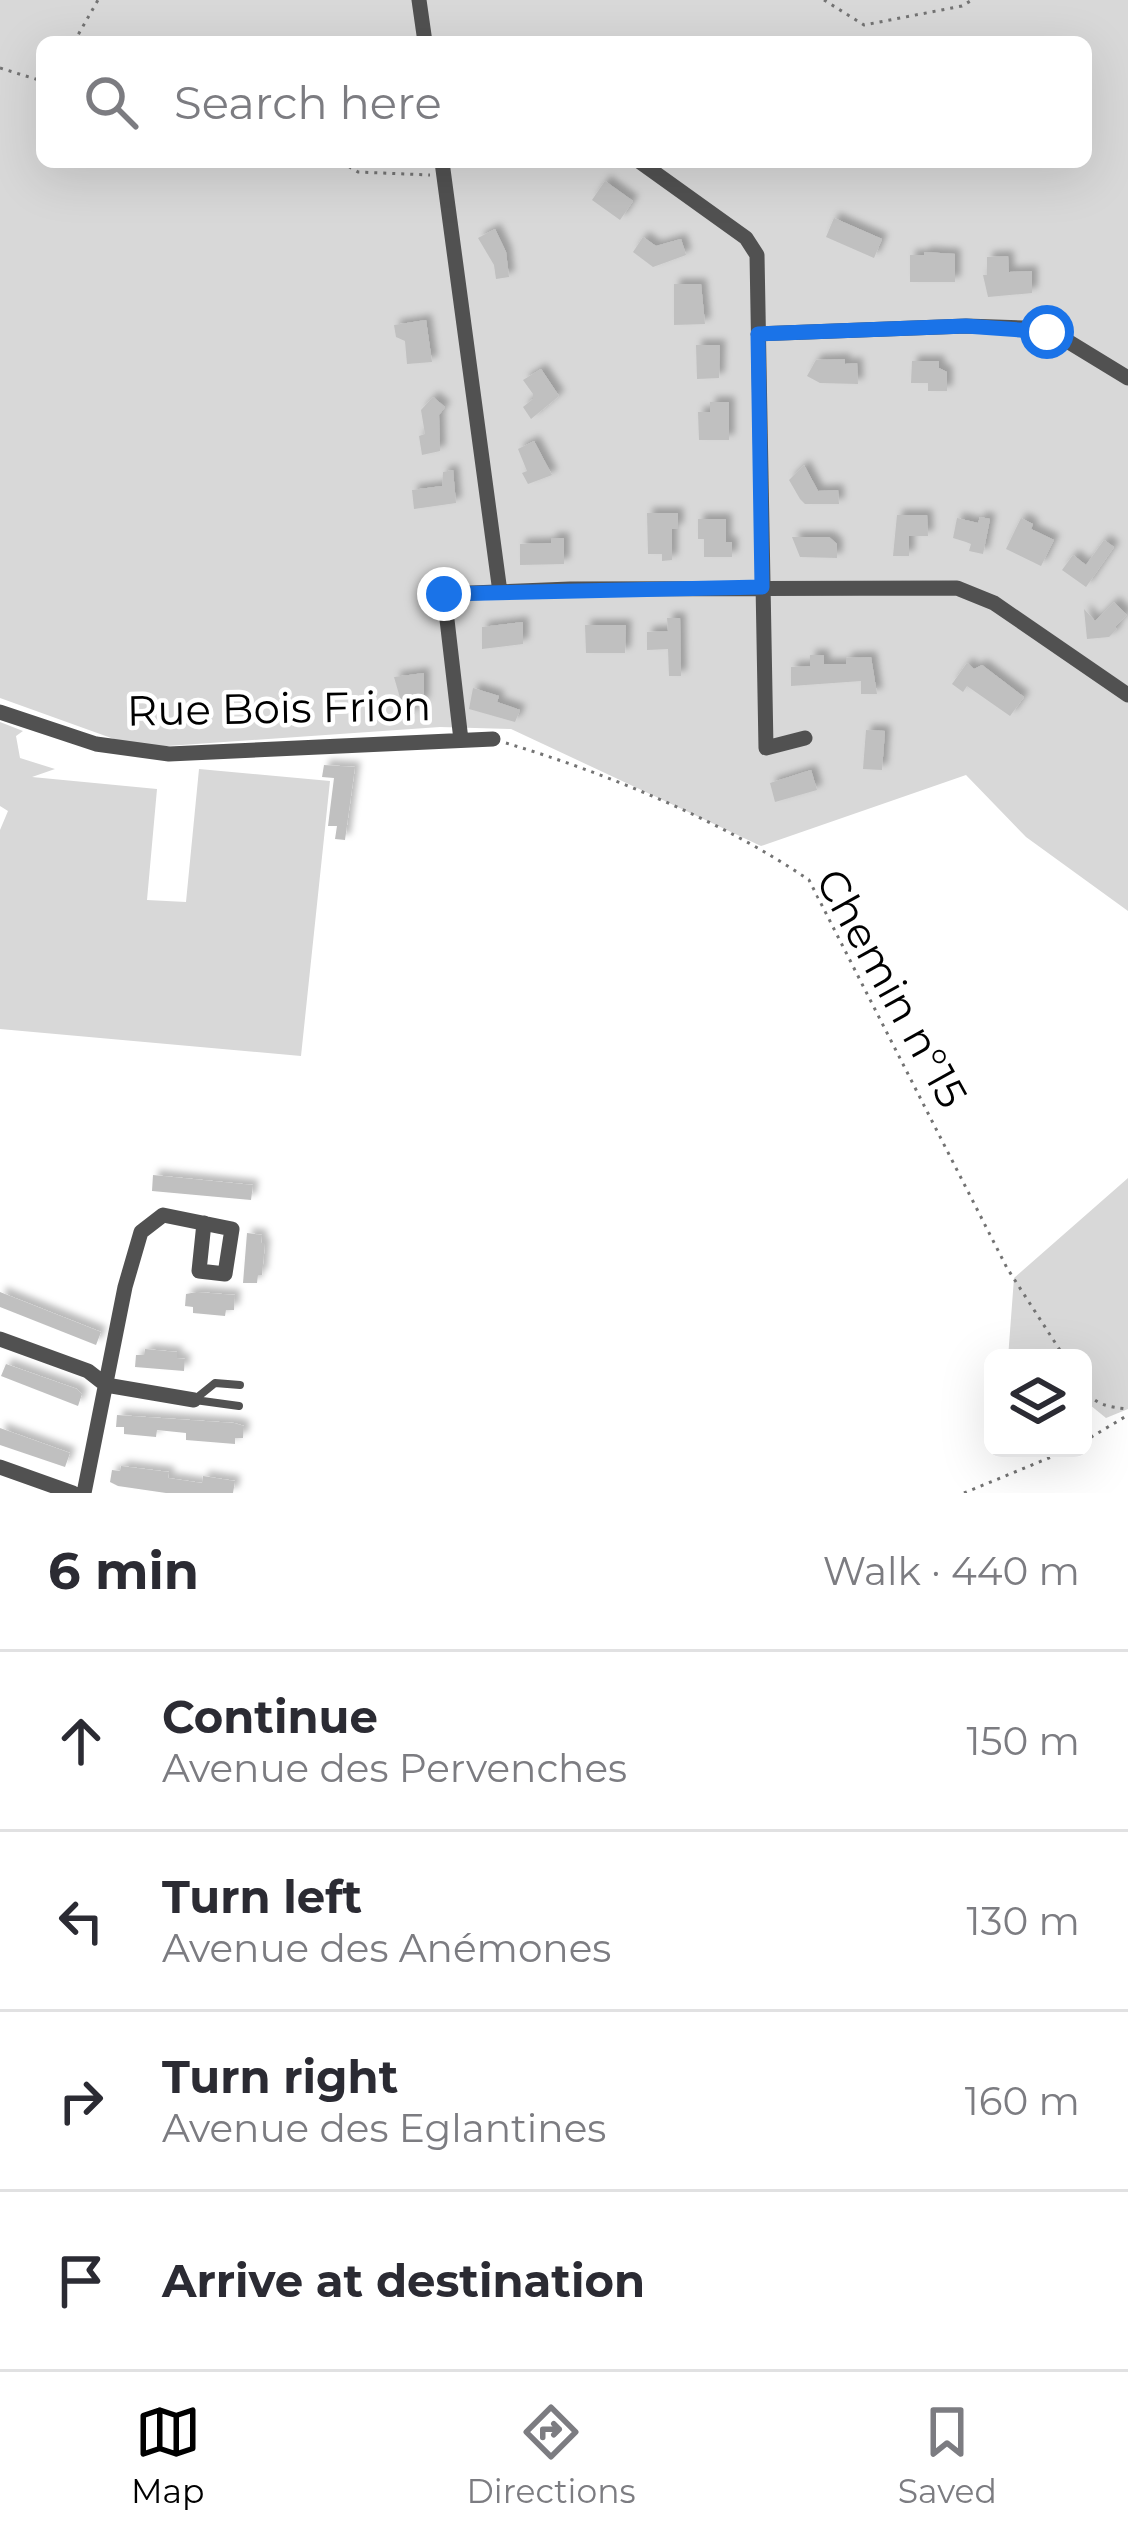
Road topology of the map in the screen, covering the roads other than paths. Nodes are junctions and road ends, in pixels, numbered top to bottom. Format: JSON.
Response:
{"nodes":[{"id":1,"x":419,"y":0,"type":"edge"},
{"id":2,"x":424,"y":36,"type":"edge"},
{"id":3,"x":648,"y":168,"type":"edge"},
{"id":4,"x":443,"y":169,"type":"edge"},
{"id":5,"x":758,"y":334,"type":"junction"},
{"id":6,"x":1128,"y":378,"type":"edge"},
{"id":7,"x":762,"y":587,"type":"junction"},
{"id":8,"x":500,"y":592,"type":"junction"},
{"id":9,"x":1127,"y":691,"type":"edge"},
{"id":10,"x":0,"y":712,"type":"edge"},
{"id":11,"x":805,"y":738,"type":"dead end"},
{"id":12,"x":493,"y":739,"type":"road end"},
{"id":13,"x":461,"y":740,"type":"junction"},
{"id":14,"x":204,"y":1223,"type":"junction"},
{"id":15,"x":0,"y":1339,"type":"edge"},
{"id":16,"x":106,"y":1385,"type":"junction"},
{"id":17,"x":240,"y":1385,"type":"dead end"},
{"id":18,"x":194,"y":1400,"type":"junction"},
{"id":19,"x":239,"y":1406,"type":"dead end"},
{"id":20,"x":0,"y":1467,"type":"edge"},
{"id":21,"x":73,"y":1493,"type":"edge"},
{"id":22,"x":84,"y":1493,"type":"edge"}],
"edges":[{"from":1,"to":2,"type":"street"},
{"from":3,"to":5,"type":"street"},
{"from":4,"to":8,"type":"street"},
{"from":5,"to":6,"type":"street"},
{"from":5,"to":7,"type":"street"},
{"from":7,"to":8,"type":"street"},
{"from":7,"to":9,"type":"street"},
{"from":7,"to":11,"type":"street"},
{"from":8,"to":13,"type":"street"},
{"from":10,"to":13,"type":"street","name":"Rue Bois Frion"},
{"from":12,"to":13,"type":"street","name":"Rue Bois Frion"},
{"from":14,"to":14,"type":"street"},
{"from":14,"to":16,"type":"street"},
{"from":15,"to":16,"type":"street"},
{"from":16,"to":18,"type":"street"},
{"from":16,"to":22,"type":"street"},
{"from":17,"to":18,"type":"lane"},
{"from":18,"to":19,"type":"lane"},
{"from":20,"to":21,"type":"street"}]}
